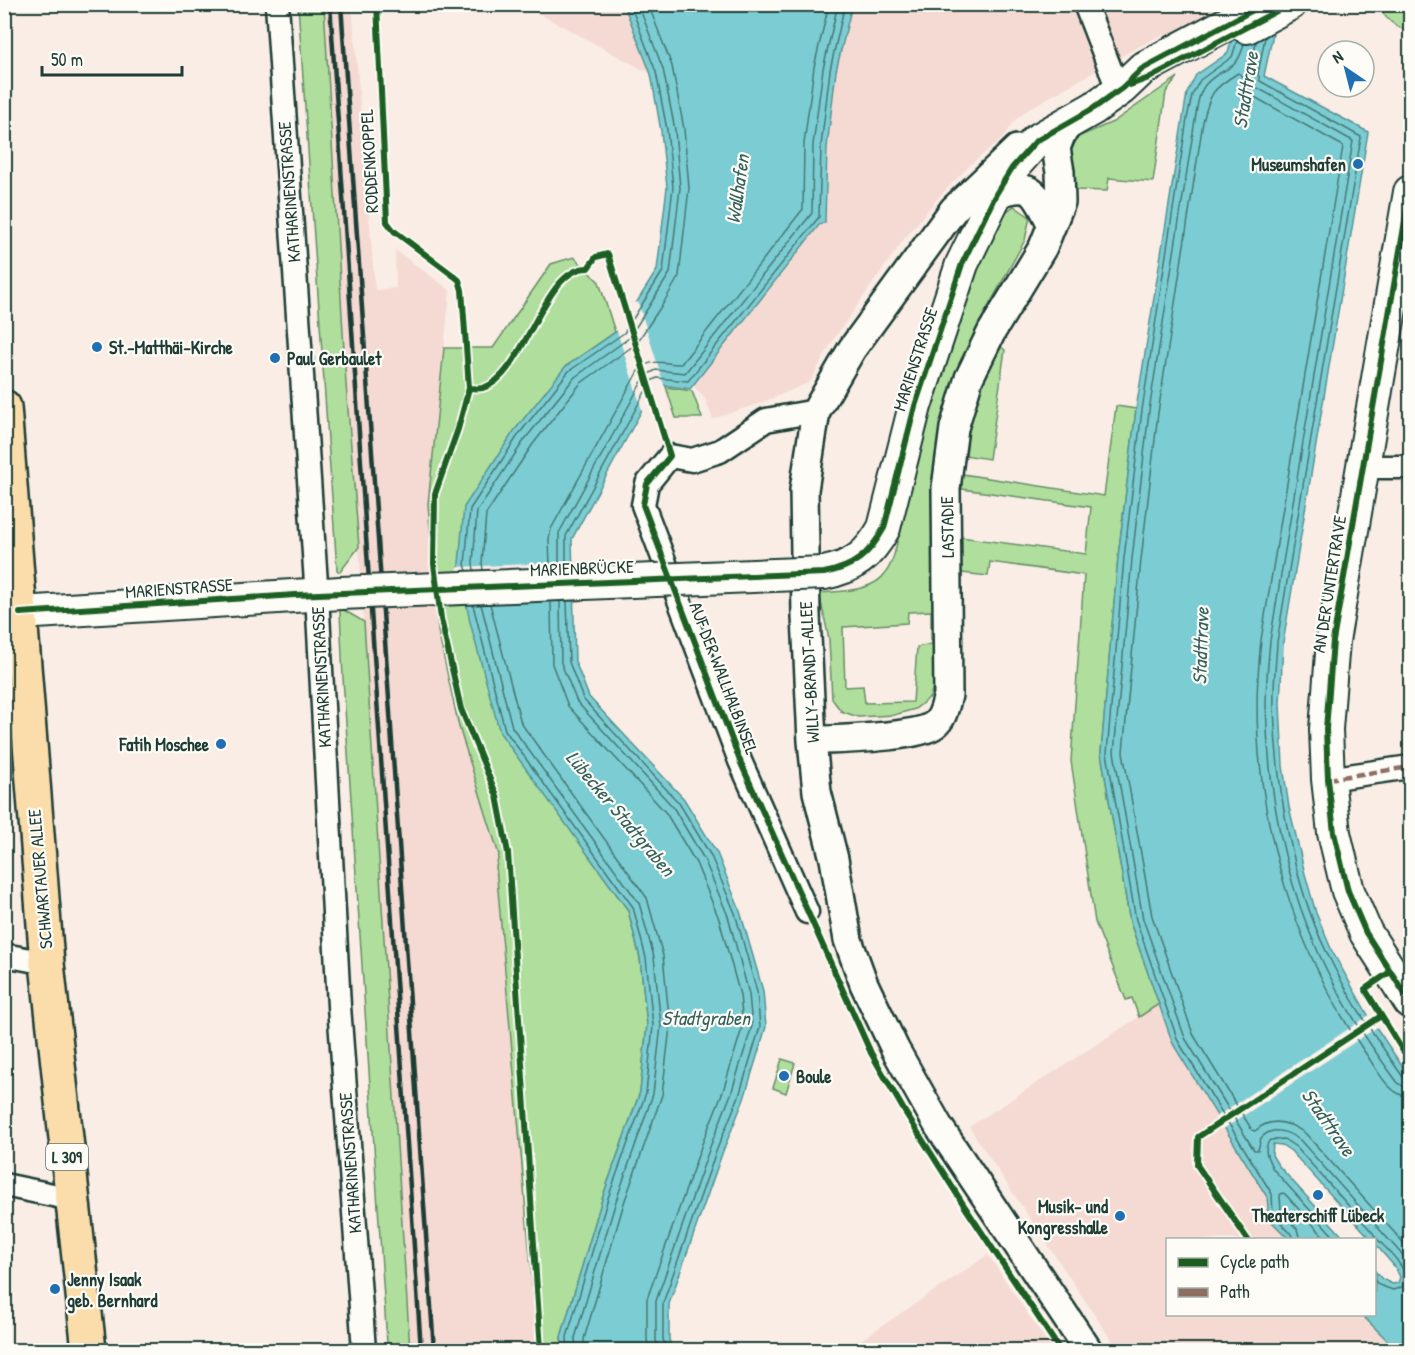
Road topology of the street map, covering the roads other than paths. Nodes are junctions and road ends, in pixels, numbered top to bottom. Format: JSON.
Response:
{"nodes":[{"id":1,"x":277,"y":4,"type":"edge"},
{"id":2,"x":1085,"y":4,"type":"edge"},
{"id":3,"x":1279,"y":6,"type":"edge"},
{"id":4,"x":1122,"y":88,"type":"junction"},
{"id":5,"x":1071,"y":121,"type":"junction"},
{"id":6,"x":1036,"y":141,"type":"junction"},
{"id":7,"x":1410,"y":192,"type":"edge"},
{"id":8,"x":996,"y":194,"type":"junction"},
{"id":9,"x":1052,"y":225,"type":"junction"},
{"id":10,"x":962,"y":264,"type":"junction"},
{"id":11,"x":906,"y":274,"type":"junction"},
{"id":12,"x":4,"y":407,"type":"edge"},
{"id":13,"x":816,"y":411,"type":"junction"},
{"id":14,"x":1410,"y":465,"type":"edge"},
{"id":15,"x":1362,"y":466,"type":"junction"},
{"id":16,"x":8,"y":494,"type":"edge"},
{"id":17,"x":824,"y":573,"type":"joint"},
{"id":18,"x":329,"y":594,"type":"junction"},
{"id":19,"x":20,"y":614,"type":"junction"},
{"id":20,"x":16,"y":713,"type":"edge"},
{"id":21,"x":812,"y":741,"type":"junction"},
{"id":22,"x":1410,"y":767,"type":"edge"},
{"id":23,"x":1328,"y":779,"type":"junction"},
{"id":24,"x":807,"y":912,"type":"dead end"},
{"id":25,"x":4,"y":954,"type":"edge"},
{"id":26,"x":47,"y":963,"type":"junction"},
{"id":27,"x":1410,"y":1001,"type":"edge"},
{"id":28,"x":4,"y":1185,"type":"edge"},
{"id":29,"x":72,"y":1199,"type":"junction"},
{"id":30,"x":89,"y":1350,"type":"edge"},
{"id":31,"x":364,"y":1350,"type":"edge"},
{"id":32,"x":1088,"y":1350,"type":"edge"}],
"edges":[{"from":1,"to":18,"type":"street","name":"KATHARINENSTRASSE"},
{"from":2,"to":4,"type":"street"},
{"from":3,"to":4,"type":"main road","name":"WILLY-BRANDT-ALLEE"},
{"from":4,"to":5,"type":"main road","name":"WILLY-BRANDT-ALLEE"},
{"from":5,"to":6,"type":"main road","name":"WILLY-BRANDT-ALLEE"},
{"from":5,"to":9,"type":"street","name":"LASTADIE"},
{"from":6,"to":8,"type":"main road","name":"MARIENSTRASSE"},
{"from":6,"to":11,"type":"street","name":"WILLY-BRANDT-ALLEE"},
{"from":7,"to":15,"type":"main road","name":"AN DER UNTERTRAVE"},
{"from":8,"to":9,"type":"street"},
{"from":8,"to":10,"type":"main road","name":"MARIENSTRASSE"},
{"from":9,"to":21,"type":"street","name":"LASTADIE"},
{"from":10,"to":11,"type":"street","name":"WILLY-BRANDT-ALLEE"},
{"from":10,"to":17,"type":"main road","name":"MARIENSTRASSE"},
{"from":11,"to":13,"type":"street","name":"WILLY-BRANDT-ALLEE"},
{"from":12,"to":16,"type":"main road","name":"SCHWARTAUER ALLEE","number":"L 309"},
{"from":13,"to":21,"type":"street","name":"WILLY-BRANDT-ALLEE"},
{"from":13,"to":24,"type":"street","name":"AUF DER WALLHALBINSEL"},
{"from":14,"to":15,"type":"street"},
{"from":15,"to":23,"type":"main road","name":"AN DER UNTERTRAVE"},
{"from":16,"to":19,"type":"main road","name":"SCHWARTAUER ALLEE","number":"L 309"},
{"from":17,"to":18,"type":"main road","name":"MARIENBRÜCKE","bridge":true},
{"from":18,"to":19,"type":"main road","name":"MARIENSTRASSE"},
{"from":18,"to":31,"type":"street","name":"KATHARINENSTRASSE"},
{"from":19,"to":20,"type":"main road","name":"SCHWARTAUER ALLEE","number":"L 309"},
{"from":20,"to":26,"type":"main road","name":"SCHWARTAUER ALLEE","number":"L 309"},
{"from":21,"to":32,"type":"street","name":"WILLY-BRANDT-ALLEE"},
{"from":22,"to":23,"type":"street"},
{"from":23,"to":27,"type":"main road","name":"AN DER UNTERTRAVE"},
{"from":25,"to":26,"type":"street"},
{"from":26,"to":29,"type":"main road","name":"SCHWARTAUER ALLEE","number":"L 309"},
{"from":28,"to":29,"type":"street"},
{"from":29,"to":30,"type":"main road","name":"SCHWARTAUER ALLEE","number":"L 309"}]}
